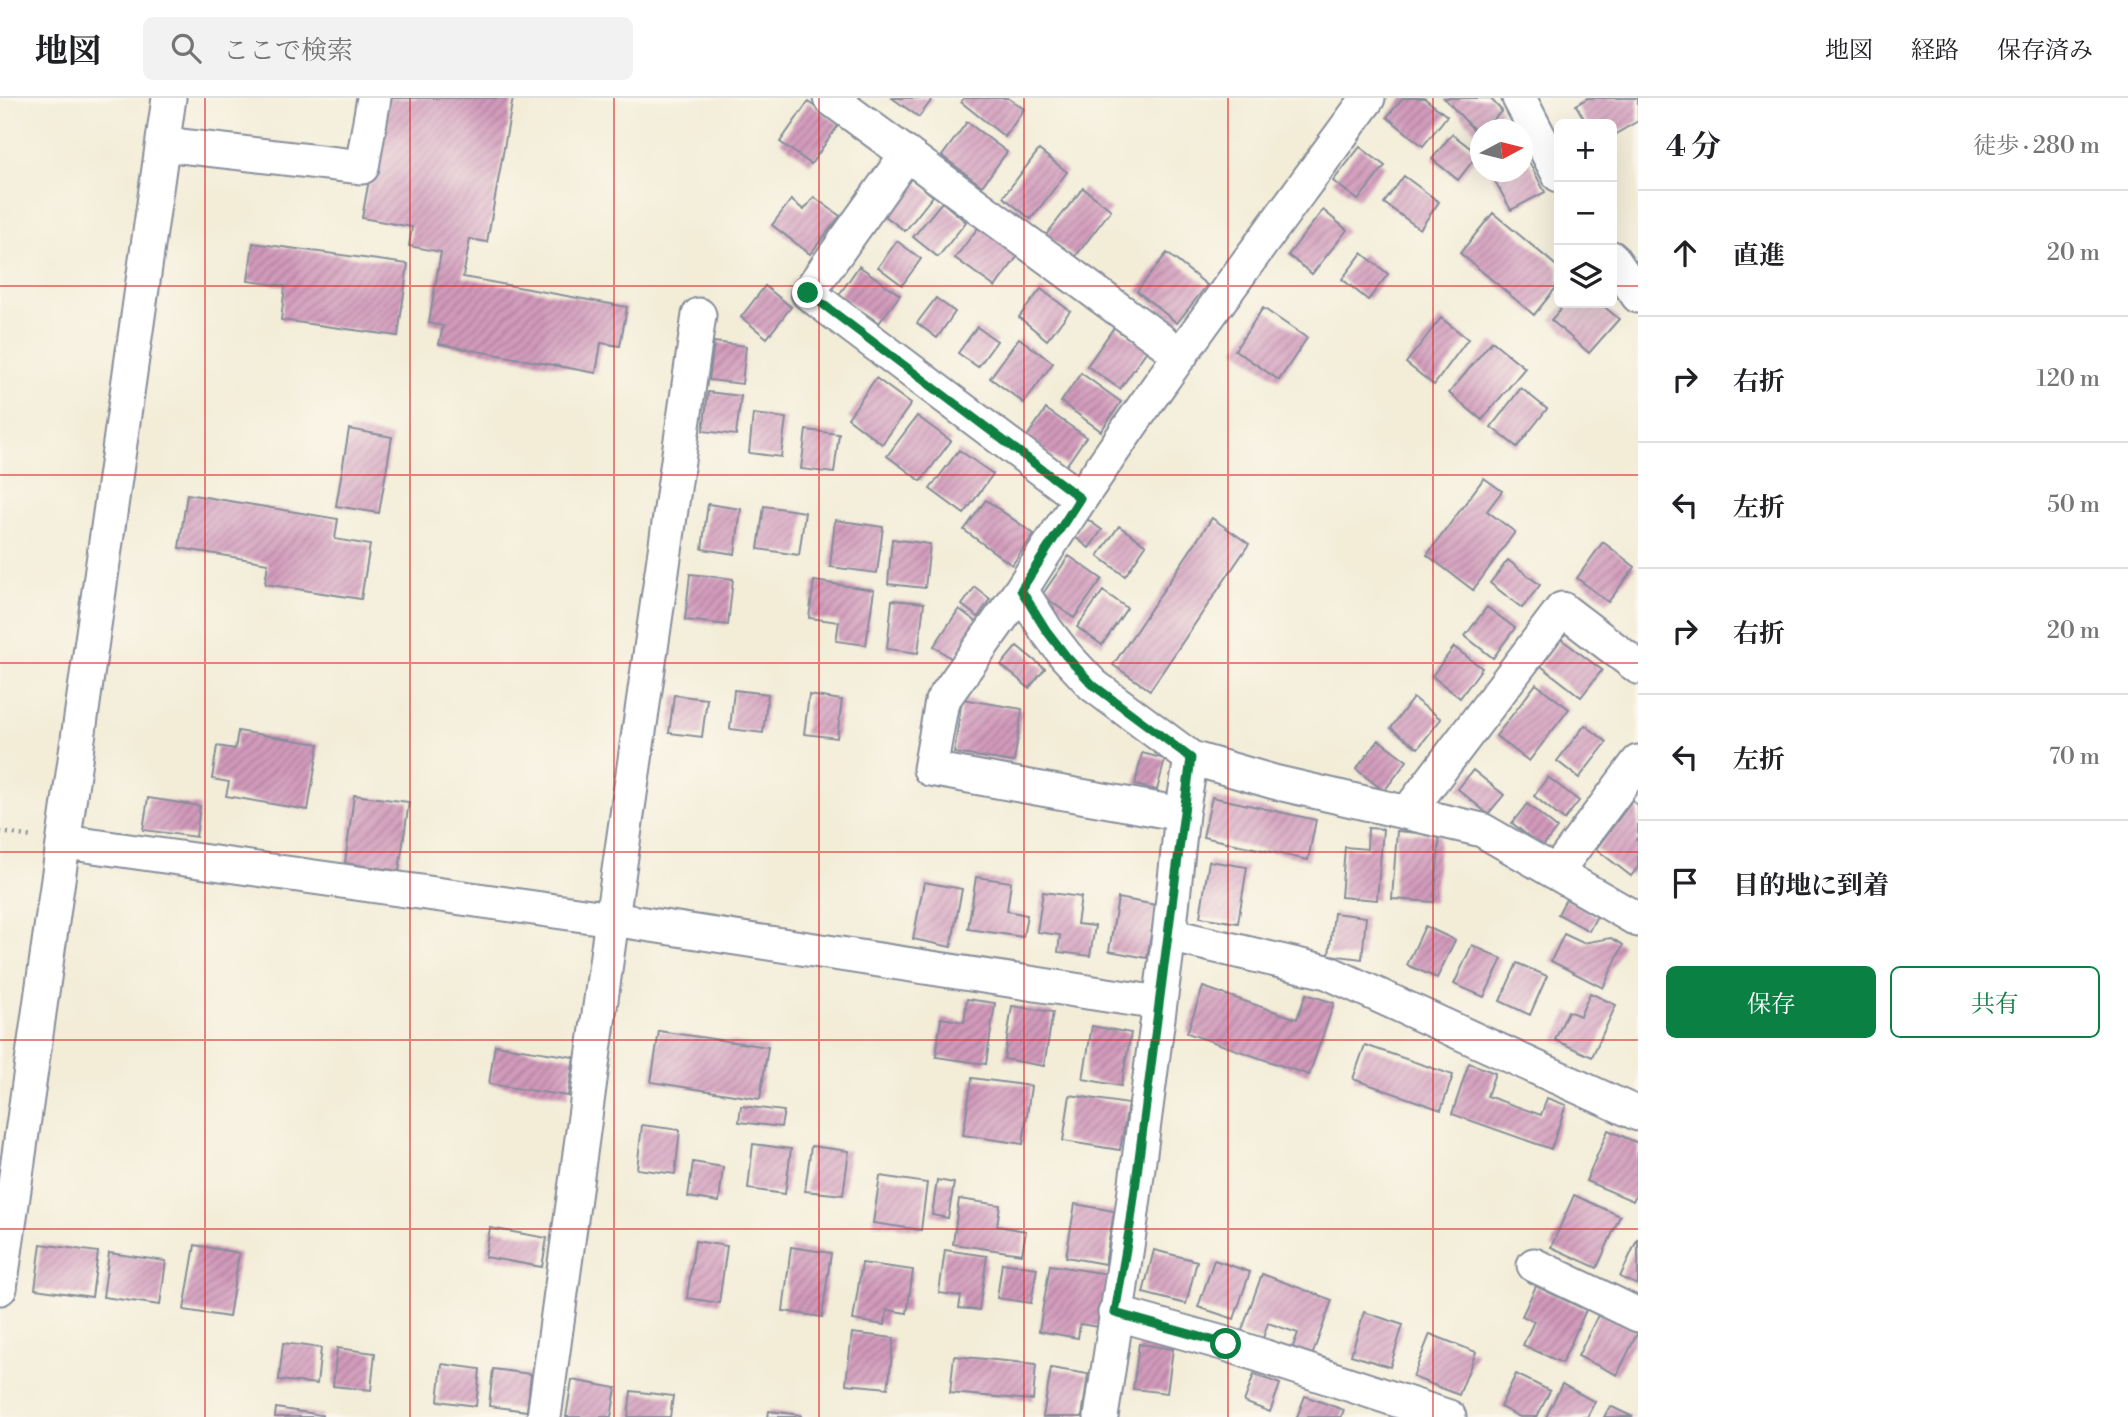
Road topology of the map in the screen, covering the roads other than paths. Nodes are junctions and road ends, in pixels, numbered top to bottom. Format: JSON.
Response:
{"nodes":[{"id":1,"x":169,"y":98,"type":"edge"},
{"id":2,"x":374,"y":98,"type":"edge"},
{"id":3,"x":830,"y":98,"type":"edge"},
{"id":4,"x":1368,"y":98,"type":"edge"},
{"id":5,"x":1519,"y":98,"type":"edge"},
{"id":6,"x":163,"y":144,"type":"junction"},
{"id":7,"x":907,"y":155,"type":"junction"},
{"id":8,"x":1554,"y":165,"type":"edge"},
{"id":9,"x":1617,"y":265,"type":"edge"},
{"id":10,"x":1638,"y":296,"type":"edge"},
{"id":11,"x":699,"y":315,"type":"dead end"},
{"id":12,"x":1181,"y":355,"type":"junction"},
{"id":13,"x":1080,"y":498,"type":"junction"},
{"id":14,"x":1021,"y":590,"type":"junction"},
{"id":15,"x":1638,"y":667,"type":"edge"},
{"id":16,"x":1191,"y":758,"type":"junction"},
{"id":17,"x":1638,"y":762,"type":"edge"},
{"id":18,"x":1408,"y":812,"type":"junction"},
{"id":19,"x":1182,"y":814,"type":"junction"},
{"id":20,"x":65,"y":842,"type":"junction"},
{"id":21,"x":1556,"y":872,"type":"junction"},
{"id":22,"x":612,"y":919,"type":"junction"},
{"id":23,"x":1638,"y":920,"type":"edge"},
{"id":24,"x":1169,"y":935,"type":"junction"},
{"id":25,"x":1159,"y":1003,"type":"junction"},
{"id":26,"x":1638,"y":1114,"type":"edge"},
{"id":27,"x":1534,"y":1265,"type":"dead end"},
{"id":28,"x":0,"y":1288,"type":"edge"},
{"id":29,"x":1115,"y":1313,"type":"junction"},
{"id":30,"x":1638,"y":1315,"type":"edge"},
{"id":31,"x":544,"y":1417,"type":"edge"},
{"id":32,"x":1101,"y":1417,"type":"edge"},
{"id":33,"x":1449,"y":1417,"type":"edge"}],
"edges":[{"from":1,"to":6,"type":"street"},
{"from":2,"to":6,"type":"street"},
{"from":3,"to":7,"type":"street"},
{"from":4,"to":12,"type":"street"},
{"from":5,"to":8,"type":"street"},
{"from":6,"to":20,"type":"street"},
{"from":7,"to":12,"type":"street"},
{"from":7,"to":13,"type":"street"},
{"from":9,"to":10,"type":"street"},
{"from":11,"to":22,"type":"street"},
{"from":12,"to":13,"type":"street"},
{"from":13,"to":14,"type":"street"},
{"from":14,"to":16,"type":"street"},
{"from":14,"to":19,"type":"street"},
{"from":15,"to":18,"type":"street"},
{"from":16,"to":18,"type":"street"},
{"from":16,"to":19,"type":"street"},
{"from":17,"to":21,"type":"street"},
{"from":18,"to":21,"type":"street"},
{"from":19,"to":24,"type":"street"},
{"from":20,"to":22,"type":"street"},
{"from":20,"to":28,"type":"street"},
{"from":21,"to":23,"type":"street"},
{"from":22,"to":25,"type":"street"},
{"from":22,"to":31,"type":"street"},
{"from":24,"to":25,"type":"street"},
{"from":24,"to":26,"type":"street"},
{"from":25,"to":29,"type":"street"},
{"from":27,"to":30,"type":"street"},
{"from":29,"to":32,"type":"street"},
{"from":29,"to":33,"type":"street"}]}
